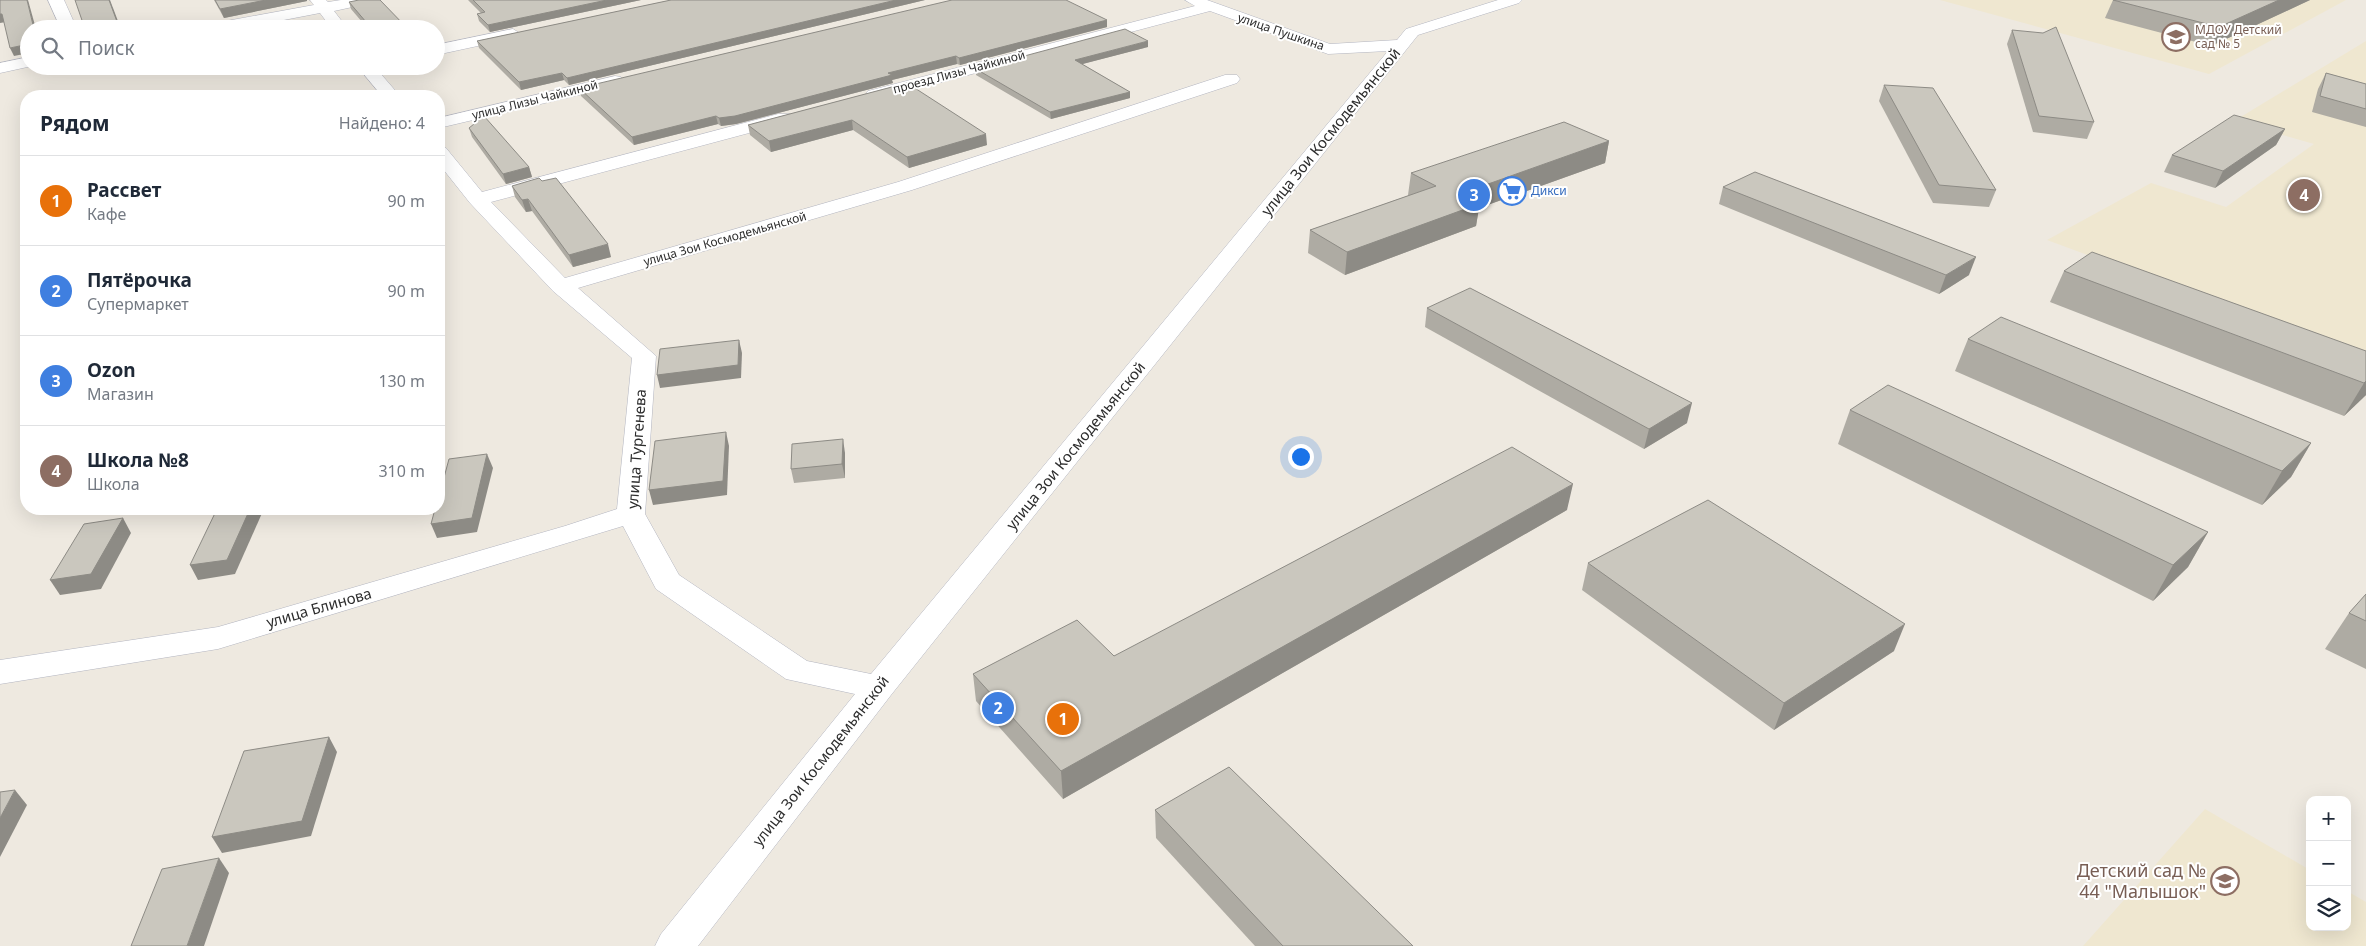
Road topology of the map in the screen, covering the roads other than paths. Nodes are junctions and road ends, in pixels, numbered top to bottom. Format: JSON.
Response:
{"nodes":[{"id":1,"x":56,"y":0,"type":"edge"},
{"id":2,"x":366,"y":0,"type":"edge"},
{"id":3,"x":1514,"y":0,"type":"edge"},
{"id":4,"x":1201,"y":3,"type":"edge"},
{"id":5,"x":322,"y":4,"type":"edge"},
{"id":6,"x":64,"y":20,"type":"edge"},
{"id":7,"x":250,"y":20,"type":"edge"},
{"id":8,"x":334,"y":20,"type":"edge"},
{"id":9,"x":531,"y":30,"type":"edge"},
{"id":10,"x":1402,"y":45,"type":"junction"},
{"id":11,"x":445,"y":48,"type":"edge"},
{"id":12,"x":20,"y":64,"type":"edge"},
{"id":13,"x":0,"y":68,"type":"edge"},
{"id":14,"x":373,"y":75,"type":"edge"},
{"id":15,"x":632,"y":77,"type":"edge"},
{"id":16,"x":1231,"y":79,"type":"dead end"},
{"id":17,"x":386,"y":90,"type":"edge"},
{"id":18,"x":853,"y":100,"type":"edge"},
{"id":19,"x":804,"y":113,"type":"edge"},
{"id":20,"x":445,"y":122,"type":"edge"},
{"id":21,"x":445,"y":159,"type":"edge"},
{"id":22,"x":477,"y":199,"type":"junction"},
{"id":23,"x":562,"y":286,"type":"junction"},
{"id":24,"x":631,"y":514,"type":"junction"},
{"id":25,"x":0,"y":672,"type":"edge"},
{"id":26,"x":878,"y":687,"type":"junction"},
{"id":27,"x":675,"y":946,"type":"edge"}],
"edges":[{"from":1,"to":6,"type":"street"},
{"from":2,"to":5,"type":"street"},
{"from":3,"to":10,"type":"street","name":"улица Зои Космодемьянской"},
{"from":4,"to":10,"type":"street","name":"улица Пушкина"},
{"from":4,"to":18,"type":"street","name":"проезд Лизы Чайкиной"},
{"from":5,"to":7,"type":"street"},
{"from":5,"to":8,"type":"street"},
{"from":9,"to":11,"type":"street"},
{"from":10,"to":26,"type":"street","name":"улица Зои Космодемьянской"},
{"from":12,"to":13,"type":"street"},
{"from":14,"to":17,"type":"street"},
{"from":15,"to":20,"type":"street","name":"улица Лизы Чайкиной"},
{"from":16,"to":23,"type":"street","name":"улица Зои Космодемьянской"},
{"from":19,"to":22,"type":"street"},
{"from":21,"to":22,"type":"street","name":"улица Тургенева"},
{"from":22,"to":23,"type":"street","name":"улица Тургенева"},
{"from":23,"to":24,"type":"street","name":"улица Тургенева"},
{"from":24,"to":25,"type":"street","name":"улица Блинова"},
{"from":24,"to":26,"type":"street","name":"улица Тургенева"},
{"from":26,"to":27,"type":"street","name":"улица Зои Космодемьянской"}]}
